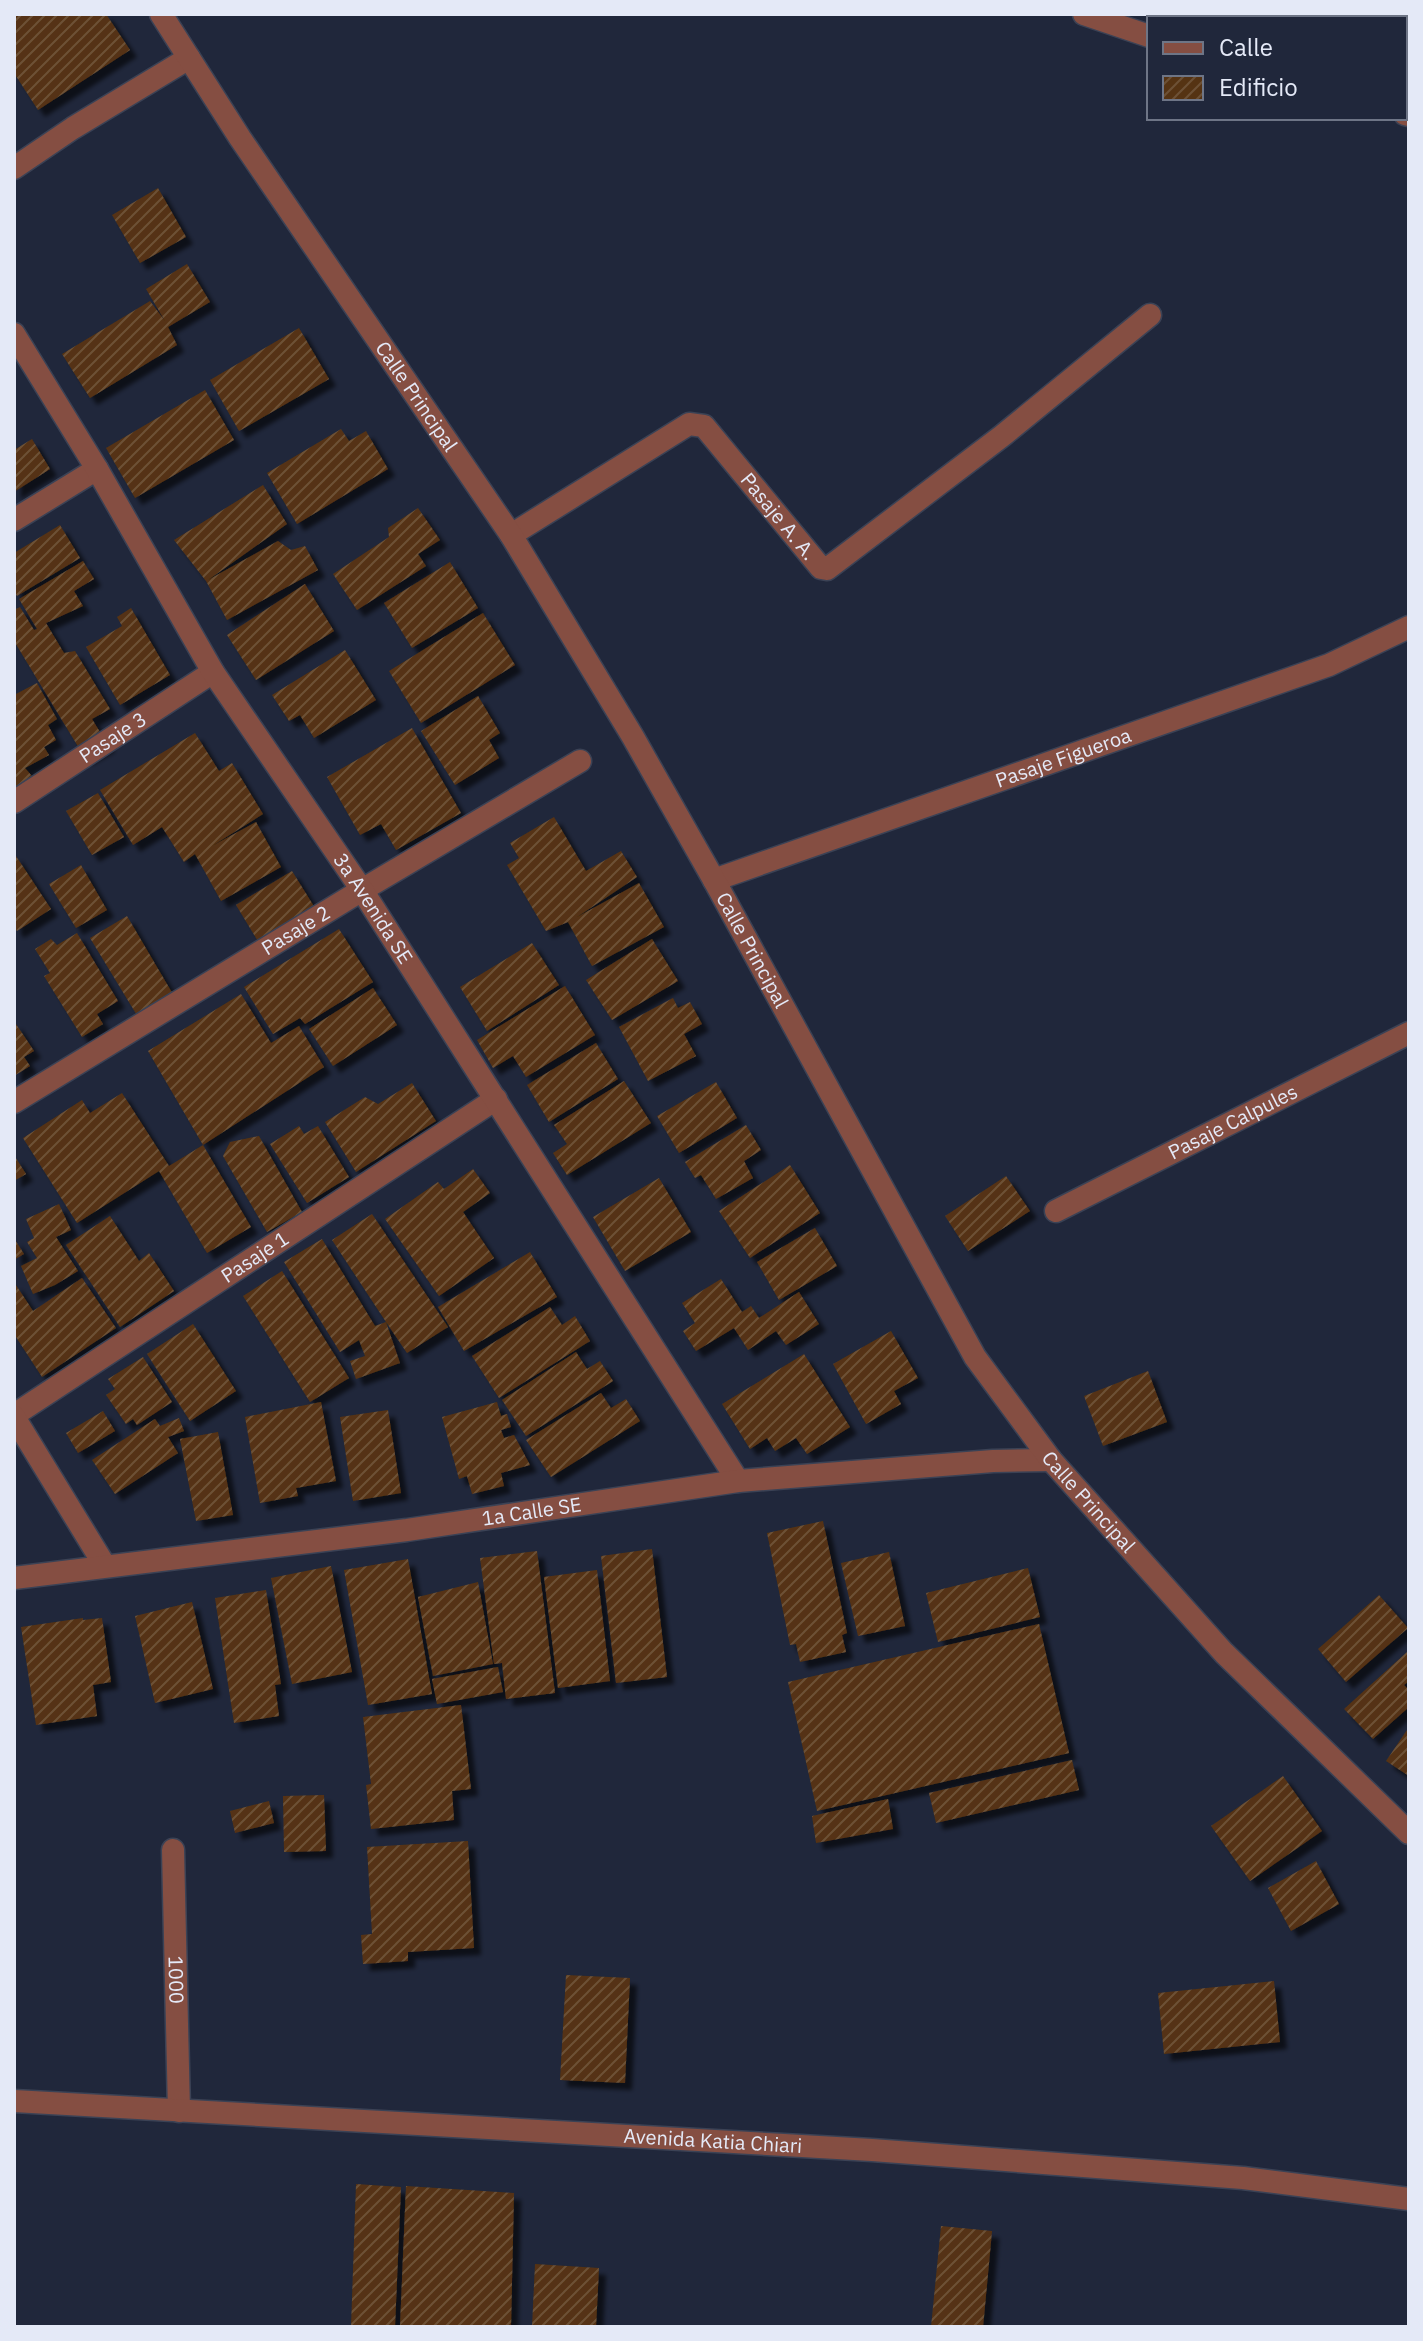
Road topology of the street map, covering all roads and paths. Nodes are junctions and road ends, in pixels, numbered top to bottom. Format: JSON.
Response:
{"nodes":[{"id":1,"x":161,"y":14,"type":"edge"},
{"id":2,"x":1084,"y":14,"type":"edge"},
{"id":3,"x":1147,"y":35,"type":"edge"},
{"id":4,"x":189,"y":58,"type":"junction"},
{"id":5,"x":14,"y":168,"type":"edge"},
{"id":6,"x":1150,"y":315,"type":"dead end"},
{"id":7,"x":14,"y":334,"type":"edge"},
{"id":8,"x":97,"y":469,"type":"junction"},
{"id":9,"x":14,"y":520,"type":"edge"},
{"id":10,"x":511,"y":535,"type":"junction"},
{"id":11,"x":1409,"y":627,"type":"edge"},
{"id":12,"x":213,"y":672,"type":"junction"},
{"id":13,"x":580,"y":761,"type":"dead end"},
{"id":14,"x":14,"y":802,"type":"edge"},
{"id":15,"x":714,"y":880,"type":"junction"},
{"id":16,"x":362,"y":890,"type":"junction"},
{"id":17,"x":1409,"y":1033,"type":"edge"},
{"id":18,"x":496,"y":1099,"type":"junction"},
{"id":19,"x":14,"y":1102,"type":"edge"},
{"id":20,"x":1056,"y":1211,"type":"dead end"},
{"id":21,"x":14,"y":1416,"type":"edge"},
{"id":22,"x":1051,"y":1460,"type":"junction"},
{"id":23,"x":738,"y":1481,"type":"junction"},
{"id":24,"x":105,"y":1566,"type":"junction"},
{"id":25,"x":14,"y":1578,"type":"edge"},
{"id":26,"x":1409,"y":1833,"type":"edge"},
{"id":27,"x":173,"y":1850,"type":"dead end"},
{"id":28,"x":14,"y":2101,"type":"edge"},
{"id":29,"x":179,"y":2111,"type":"junction"},
{"id":30,"x":1409,"y":2199,"type":"edge"}],
"edges":[{"from":1,"to":4,"type":"street","name":"Calle Principal"},
{"from":2,"to":3,"type":"street"},
{"from":4,"to":5,"type":"street"},
{"from":4,"to":10,"type":"street","name":"Calle Principal"},
{"from":6,"to":10,"type":"street","name":"Pasaje A. A."},
{"from":7,"to":8,"type":"street","name":"3a Avenida SE"},
{"from":8,"to":9,"type":"street"},
{"from":8,"to":12,"type":"street","name":"3a Avenida SE"},
{"from":10,"to":15,"type":"street","name":"Calle Principal"},
{"from":11,"to":15,"type":"street","name":"Pasaje Figueroa"},
{"from":12,"to":14,"type":"street","name":"Pasaje 3"},
{"from":12,"to":16,"type":"street","name":"3a Avenida SE"},
{"from":13,"to":16,"type":"street","name":"Pasaje 2"},
{"from":15,"to":22,"type":"street","name":"Calle Principal"},
{"from":16,"to":18,"type":"street","name":"3a Avenida SE"},
{"from":16,"to":19,"type":"street","name":"Pasaje 2"},
{"from":17,"to":20,"type":"street","name":"Pasaje Calpules"},
{"from":18,"to":21,"type":"street","name":"Pasaje 1"},
{"from":18,"to":23,"type":"street","name":"3a Avenida SE"},
{"from":21,"to":24,"type":"street"},
{"from":22,"to":23,"type":"street","name":"1a Calle SE"},
{"from":22,"to":26,"type":"street","name":"Calle Principal"},
{"from":23,"to":24,"type":"street","name":"1a Calle SE"},
{"from":24,"to":25,"type":"street","name":"1a Calle SE"},
{"from":27,"to":29,"type":"street","name":"1000"},
{"from":28,"to":29,"type":"street","name":"Avenida Katia Chiari"},
{"from":29,"to":30,"type":"street","name":"Avenida Katia Chiari"}]}
